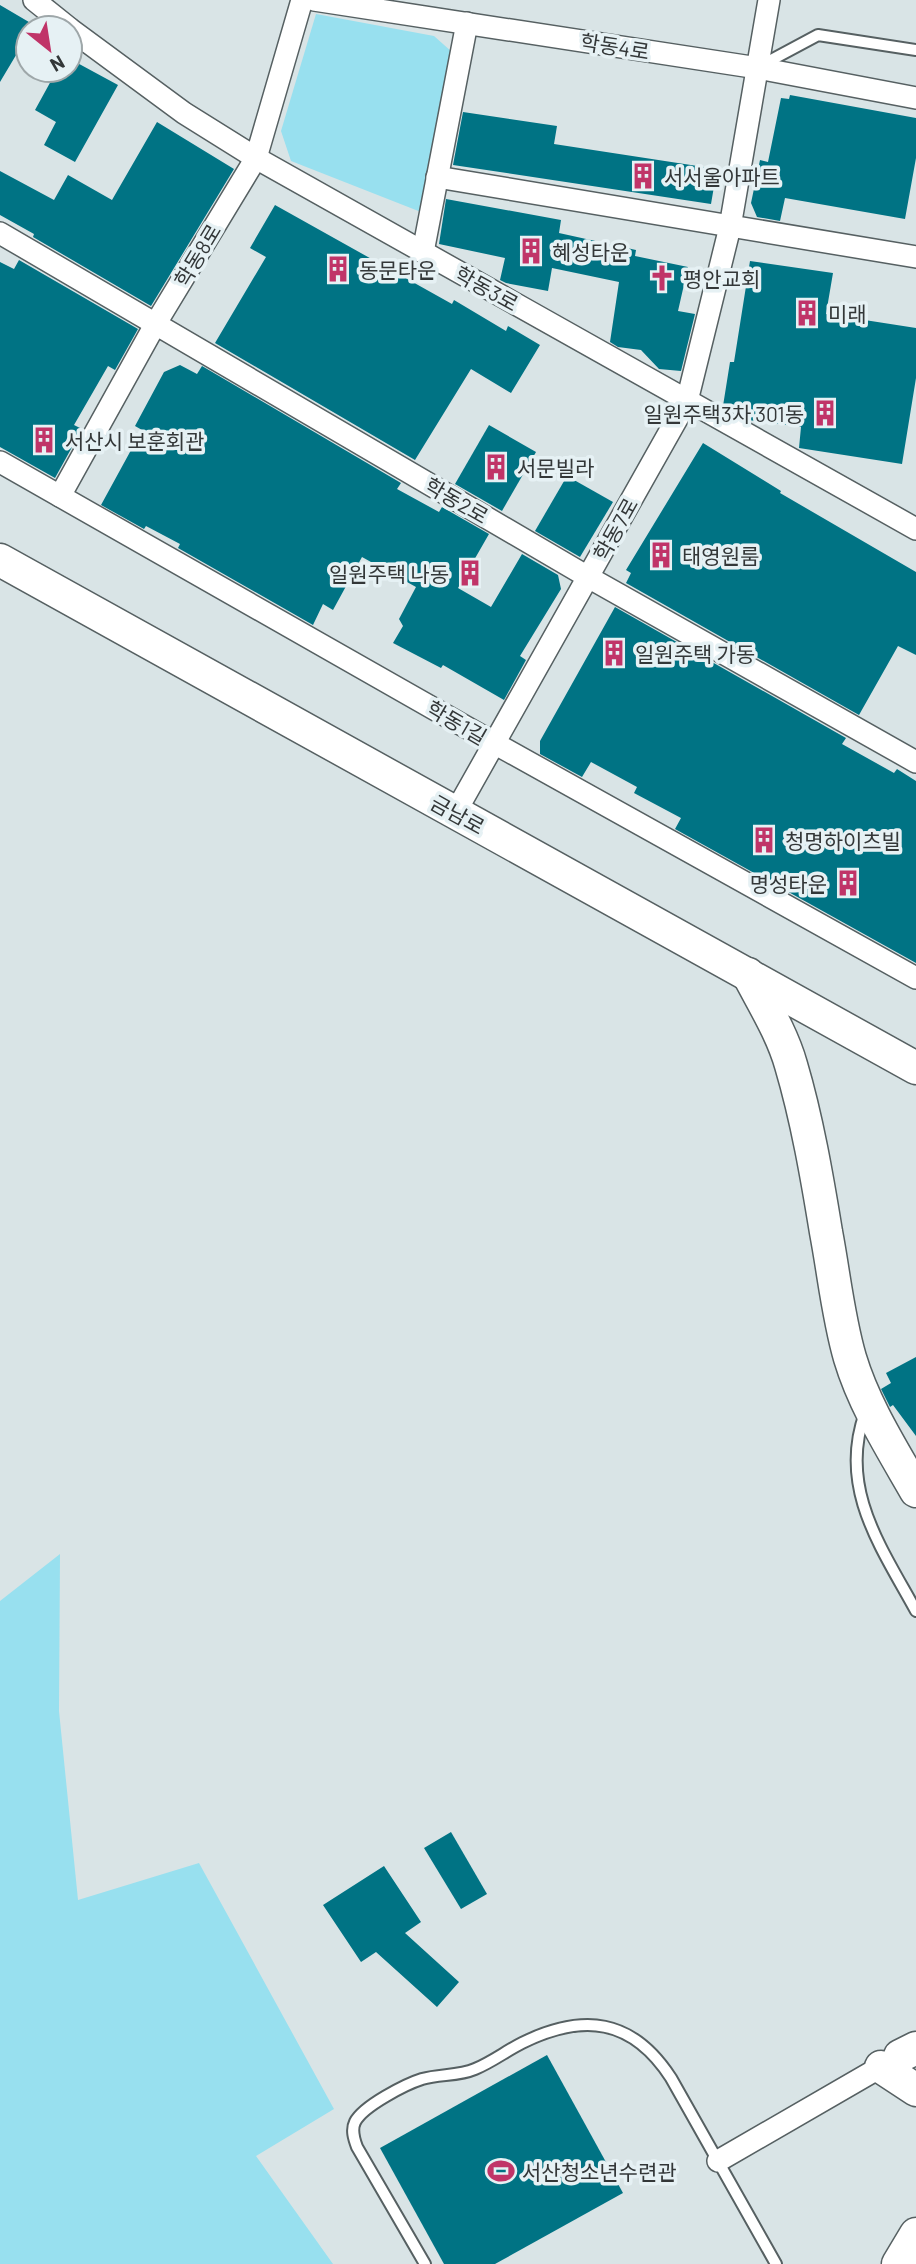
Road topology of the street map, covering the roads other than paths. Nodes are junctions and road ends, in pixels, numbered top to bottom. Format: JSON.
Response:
{"nodes":[{"id":1,"x":34,"y":0,"type":"edge"},
{"id":2,"x":302,"y":0,"type":"edge"},
{"id":3,"x":314,"y":0,"type":"edge"},
{"id":4,"x":769,"y":0,"type":"edge"},
{"id":5,"x":52,"y":14,"type":"edge"},
{"id":6,"x":467,"y":23,"type":"junction"},
{"id":7,"x":84,"y":38,"type":"edge"},
{"id":8,"x":916,"y":50,"type":"edge"},
{"id":9,"x":758,"y":68,"type":"junction"},
{"id":10,"x":916,"y":99,"type":"edge"},
{"id":11,"x":256,"y":158,"type":"junction"},
{"id":12,"x":437,"y":177,"type":"junction"},
{"id":13,"x":730,"y":227,"type":"junction"},
{"id":14,"x":0,"y":233,"type":"edge"},
{"id":15,"x":423,"y":252,"type":"junction"},
{"id":16,"x":916,"y":257,"type":"edge"},
{"id":17,"x":156,"y":324,"type":"junction"},
{"id":18,"x":687,"y":401,"type":"junction"},
{"id":19,"x":0,"y":462,"type":"edge"},
{"id":20,"x":60,"y":496,"type":"junction"},
{"id":21,"x":916,"y":529,"type":"edge"},
{"id":22,"x":0,"y":560,"type":"edge"},
{"id":23,"x":588,"y":577,"type":"junction"},
{"id":24,"x":494,"y":743,"type":"junction"},
{"id":25,"x":916,"y":762,"type":"edge"},
{"id":26,"x":455,"y":813,"type":"junction"},
{"id":27,"x":748,"y":974,"type":"junction"},
{"id":28,"x":916,"y":978,"type":"edge"},
{"id":29,"x":916,"y":1068,"type":"edge"},
{"id":30,"x":869,"y":1403,"type":"junction"},
{"id":31,"x":916,"y":1491,"type":"edge"},
{"id":32,"x":916,"y":1611,"type":"edge"},
{"id":33,"x":903,"y":2056,"type":"edge"},
{"id":34,"x":916,"y":2090,"type":"edge"},
{"id":35,"x":718,"y":2161,"type":"junction"},
{"id":36,"x":916,"y":2234,"type":"edge"},
{"id":37,"x":425,"y":2264,"type":"edge"},
{"id":38,"x":776,"y":2264,"type":"edge"},
{"id":39,"x":898,"y":2264,"type":"edge"}],
"edges":[{"from":1,"to":5,"type":"street","name":"학동3로"},
{"from":2,"to":11,"type":"street","name":"학동8로"},
{"from":3,"to":6,"type":"street","name":"학동4로"},
{"from":4,"to":9,"type":"street","name":"학동7로"},
{"from":6,"to":9,"type":"street","name":"학동4로"},
{"from":6,"to":12,"type":"street"},
{"from":7,"to":11,"type":"street","name":"학동3로"},
{"from":8,"to":9,"type":"lane"},
{"from":9,"to":10,"type":"street","name":"학동4로"},
{"from":9,"to":13,"type":"street","name":"학동7로"},
{"from":11,"to":15,"type":"street","name":"학동3로"},
{"from":11,"to":17,"type":"street","name":"학동8로"},
{"from":12,"to":13,"type":"street"},
{"from":12,"to":15,"type":"street"},
{"from":13,"to":16,"type":"street"},
{"from":13,"to":18,"type":"street","name":"학동7로"},
{"from":14,"to":17,"type":"street","name":"학동2로"},
{"from":15,"to":18,"type":"street","name":"학동3로"},
{"from":17,"to":20,"type":"street","name":"학동8로"},
{"from":17,"to":23,"type":"street","name":"학동2로"},
{"from":18,"to":21,"type":"street","name":"학동3로"},
{"from":18,"to":23,"type":"street","name":"학동7로"},
{"from":19,"to":20,"type":"street","name":"학동1길"},
{"from":20,"to":24,"type":"street","name":"학동1길"},
{"from":22,"to":26,"type":"street","name":"금남로"},
{"from":23,"to":24,"type":"street","name":"학동7로"},
{"from":23,"to":25,"type":"street","name":"학동2로"},
{"from":24,"to":26,"type":"street","name":"학동7로"},
{"from":24,"to":28,"type":"street","name":"학동1길"},
{"from":26,"to":27,"type":"street","name":"금남로"},
{"from":27,"to":29,"type":"street","name":"금남로"},
{"from":27,"to":30,"type":"street"},
{"from":30,"to":31,"type":"street"},
{"from":30,"to":32,"type":"lane"},
{"from":33,"to":34,"type":"street"},
{"from":33,"to":35,"type":"street"},
{"from":35,"to":37,"type":"lane"},
{"from":35,"to":38,"type":"lane"},
{"from":36,"to":39,"type":"street"}]}
